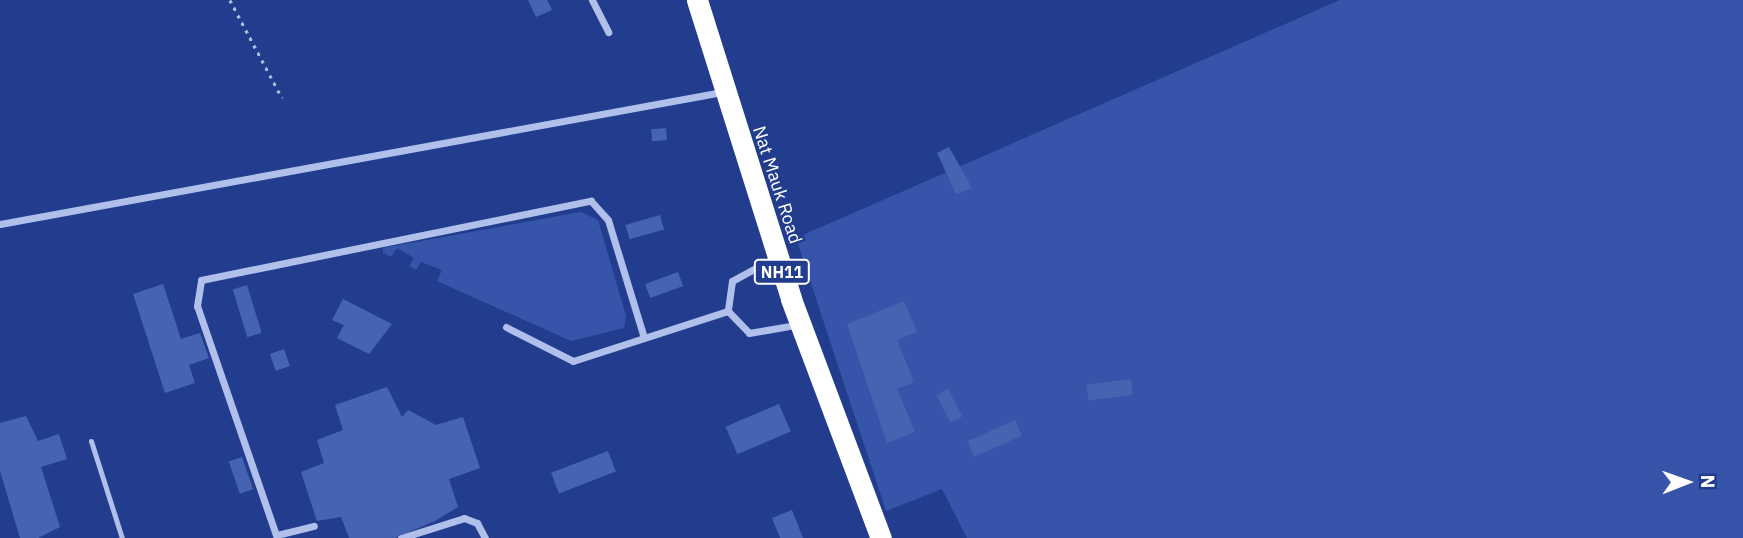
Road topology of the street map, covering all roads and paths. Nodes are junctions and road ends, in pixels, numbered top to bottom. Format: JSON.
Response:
{"nodes":[{"id":1,"x":230,"y":0,"type":"edge"},
{"id":2,"x":592,"y":0,"type":"edge"},
{"id":3,"x":697,"y":0,"type":"edge"},
{"id":4,"x":608,"y":32,"type":"dead end"},
{"id":5,"x":722,"y":92,"type":"junction"},
{"id":6,"x":282,"y":98,"type":"dead end"},
{"id":7,"x":0,"y":224,"type":"edge"},
{"id":8,"x":777,"y":257,"type":"junction"},
{"id":9,"x":727,"y":311,"type":"junction"},
{"id":10,"x":800,"y":324,"type":"junction"},
{"id":11,"x":506,"y":327,"type":"dead end"},
{"id":12,"x":644,"y":338,"type":"junction"},
{"id":13,"x":91,"y":440,"type":"dead end"},
{"id":14,"x":314,"y":526,"type":"dead end"},
{"id":15,"x":277,"y":537,"type":"edge"},
{"id":16,"x":122,"y":538,"type":"edge"},
{"id":17,"x":401,"y":538,"type":"edge"},
{"id":18,"x":485,"y":538,"type":"edge"},
{"id":19,"x":881,"y":538,"type":"edge"}],
"edges":[{"from":1,"to":6,"type":"path"},
{"from":2,"to":4,"type":"street"},
{"from":3,"to":5,"type":"highway","name":"Nat Mauk Road","number":"NH11"},
{"from":5,"to":7,"type":"street"},
{"from":5,"to":8,"type":"highway","name":"Nat Mauk Road","number":"NH11"},
{"from":8,"to":9,"type":"street"},
{"from":8,"to":10,"type":"highway","name":"Nat Mauk Road","number":"NH11"},
{"from":9,"to":10,"type":"street"},
{"from":9,"to":12,"type":"street"},
{"from":10,"to":19,"type":"highway","name":"Nat Mauk Road","number":"NH11"},
{"from":11,"to":12,"type":"street"},
{"from":12,"to":15,"type":"street"},
{"from":13,"to":16,"type":"lane"},
{"from":14,"to":15,"type":"street"},
{"from":17,"to":18,"type":"street"}]}
